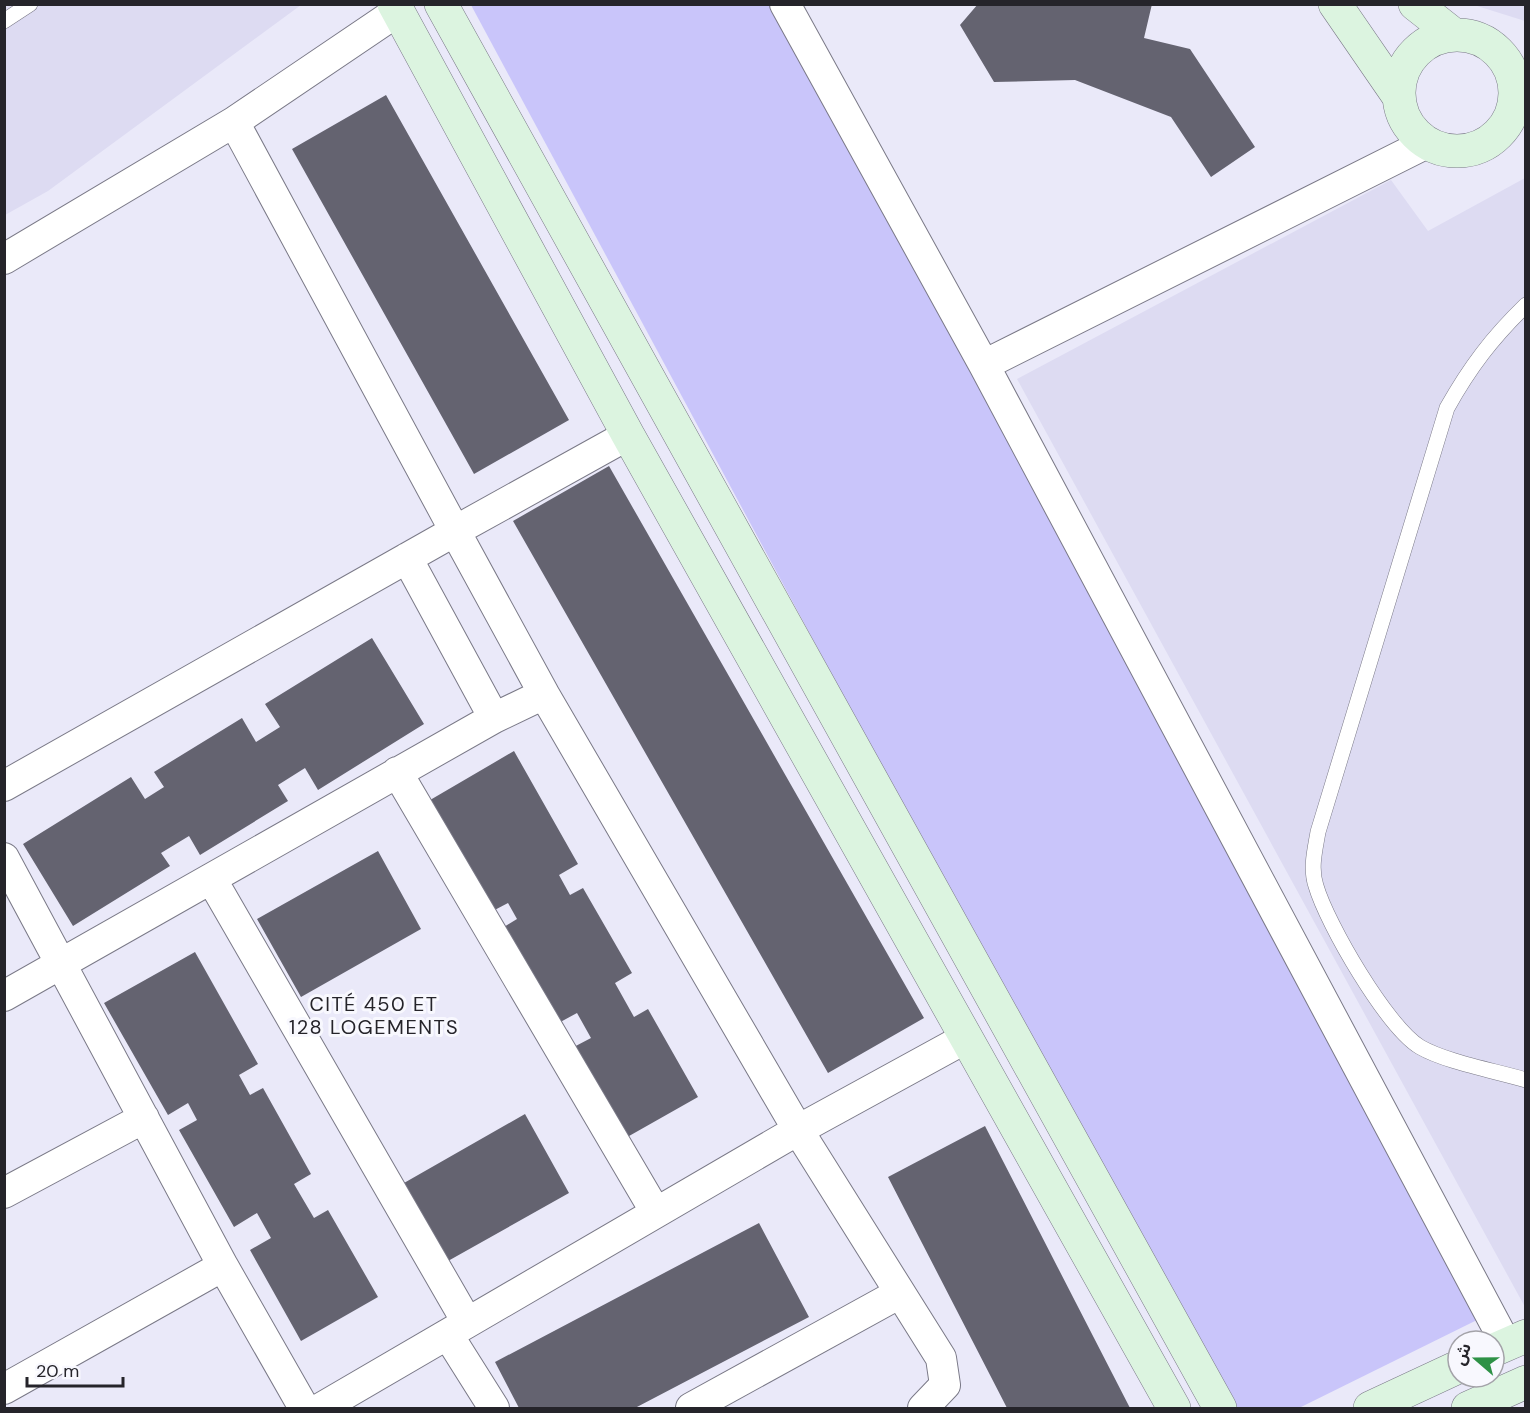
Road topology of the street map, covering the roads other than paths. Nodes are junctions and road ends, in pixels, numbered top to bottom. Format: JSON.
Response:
{"nodes":[{"id":1,"x":30,"y":4,"type":"edge"},
{"id":2,"x":441,"y":4,"type":"edge"},
{"id":3,"x":785,"y":4,"type":"edge"},
{"id":4,"x":1335,"y":4,"type":"edge"},
{"id":5,"x":1415,"y":4,"type":"edge"},
{"id":6,"x":396,"y":8,"type":"edge"},
{"id":7,"x":4,"y":21,"type":"edge"},
{"id":8,"x":1453,"y":34,"type":"junction"},
{"id":9,"x":1489,"y":42,"type":"junction"},
{"id":10,"x":1526,"y":50,"type":"edge"},
{"id":11,"x":1399,"y":97,"type":"junction"},
{"id":12,"x":234,"y":122,"type":"junction"},
{"id":13,"x":1516,"y":124,"type":"edge"},
{"id":14,"x":1427,"y":143,"type":"junction"},
{"id":15,"x":4,"y":259,"type":"edge"},
{"id":16,"x":1526,"y":305,"type":"edge"},
{"id":17,"x":984,"y":365,"type":"junction"},
{"id":18,"x":628,"y":435,"type":"junction"},
{"id":19,"x":455,"y":531,"type":"junction"},
{"id":20,"x":407,"y":558,"type":"junction"},
{"id":21,"x":544,"y":694,"type":"junction"},
{"id":22,"x":494,"y":718,"type":"junction"},
{"id":23,"x":397,"y":772,"type":"junction"},
{"id":24,"x":4,"y":786,"type":"edge"},
{"id":25,"x":4,"y":858,"type":"edge"},
{"id":26,"x":212,"y":880,"type":"junction"},
{"id":27,"x":62,"y":964,"type":"junction"},
{"id":28,"x":4,"y":996,"type":"edge"},
{"id":29,"x":966,"y":1038,"type":"junction"},
{"id":30,"x":1526,"y":1080,"type":"edge"},
{"id":31,"x":144,"y":1118,"type":"junction"},
{"id":32,"x":798,"y":1130,"type":"junction"},
{"id":33,"x":4,"y":1193,"type":"edge"},
{"id":34,"x":655,"y":1211,"type":"junction"},
{"id":35,"x":223,"y":1266,"type":"junction"},
{"id":36,"x":900,"y":1293,"type":"junction"},
{"id":37,"x":458,"y":1328,"type":"junction"},
{"id":38,"x":1509,"y":1343,"type":"edge"},
{"id":39,"x":1446,"y":1373,"type":"edge"},
{"id":40,"x":1526,"y":1382,"type":"edge"},
{"id":41,"x":4,"y":1389,"type":"edge"},
{"id":42,"x":304,"y":1408,"type":"edge"},
{"id":43,"x":321,"y":1408,"type":"edge"},
{"id":44,"x":494,"y":1408,"type":"edge"},
{"id":45,"x":691,"y":1408,"type":"edge"},
{"id":46,"x":923,"y":1408,"type":"edge"},
{"id":47,"x":1174,"y":1408,"type":"edge"},
{"id":48,"x":1220,"y":1408,"type":"edge"},
{"id":49,"x":1370,"y":1408,"type":"edge"},
{"id":50,"x":1468,"y":1408,"type":"edge"}],
"edges":[{"from":1,"to":7,"type":"lane"},
{"from":2,"to":48,"type":"main road"},
{"from":3,"to":17,"type":"street"},
{"from":4,"to":11,"type":"main road"},
{"from":5,"to":8,"type":"main road"},
{"from":6,"to":12,"type":"street"},
{"from":6,"to":18,"type":"main road"},
{"from":8,"to":9,"type":"main road"},
{"from":8,"to":11,"type":"main road"},
{"from":9,"to":10,"type":"main road"},
{"from":9,"to":13,"type":"main road"},
{"from":11,"to":14,"type":"main road"},
{"from":12,"to":15,"type":"street"},
{"from":12,"to":19,"type":"street"},
{"from":13,"to":14,"type":"main road"},
{"from":14,"to":17,"type":"street"},
{"from":16,"to":30,"type":"lane"},
{"from":17,"to":38,"type":"street"},
{"from":18,"to":19,"type":"street"},
{"from":18,"to":29,"type":"main road"},
{"from":19,"to":20,"type":"street"},
{"from":19,"to":21,"type":"street"},
{"from":20,"to":22,"type":"street"},
{"from":20,"to":24,"type":"street"},
{"from":21,"to":22,"type":"street"},
{"from":21,"to":32,"type":"street"},
{"from":22,"to":23,"type":"street"},
{"from":23,"to":26,"type":"street"},
{"from":23,"to":34,"type":"street"},
{"from":25,"to":27,"type":"street"},
{"from":26,"to":27,"type":"street"},
{"from":26,"to":37,"type":"street"},
{"from":27,"to":28,"type":"street"},
{"from":27,"to":31,"type":"street"},
{"from":29,"to":32,"type":"street"},
{"from":29,"to":47,"type":"main road"},
{"from":31,"to":33,"type":"street"},
{"from":31,"to":35,"type":"street"},
{"from":32,"to":34,"type":"street"},
{"from":32,"to":36,"type":"street"},
{"from":34,"to":37,"type":"street"},
{"from":35,"to":41,"type":"street"},
{"from":35,"to":42,"type":"street"},
{"from":36,"to":45,"type":"street"},
{"from":36,"to":46,"type":"street"},
{"from":37,"to":43,"type":"street"},
{"from":37,"to":44,"type":"street"},
{"from":39,"to":49,"type":"main road"},
{"from":40,"to":50,"type":"main road"}]}
